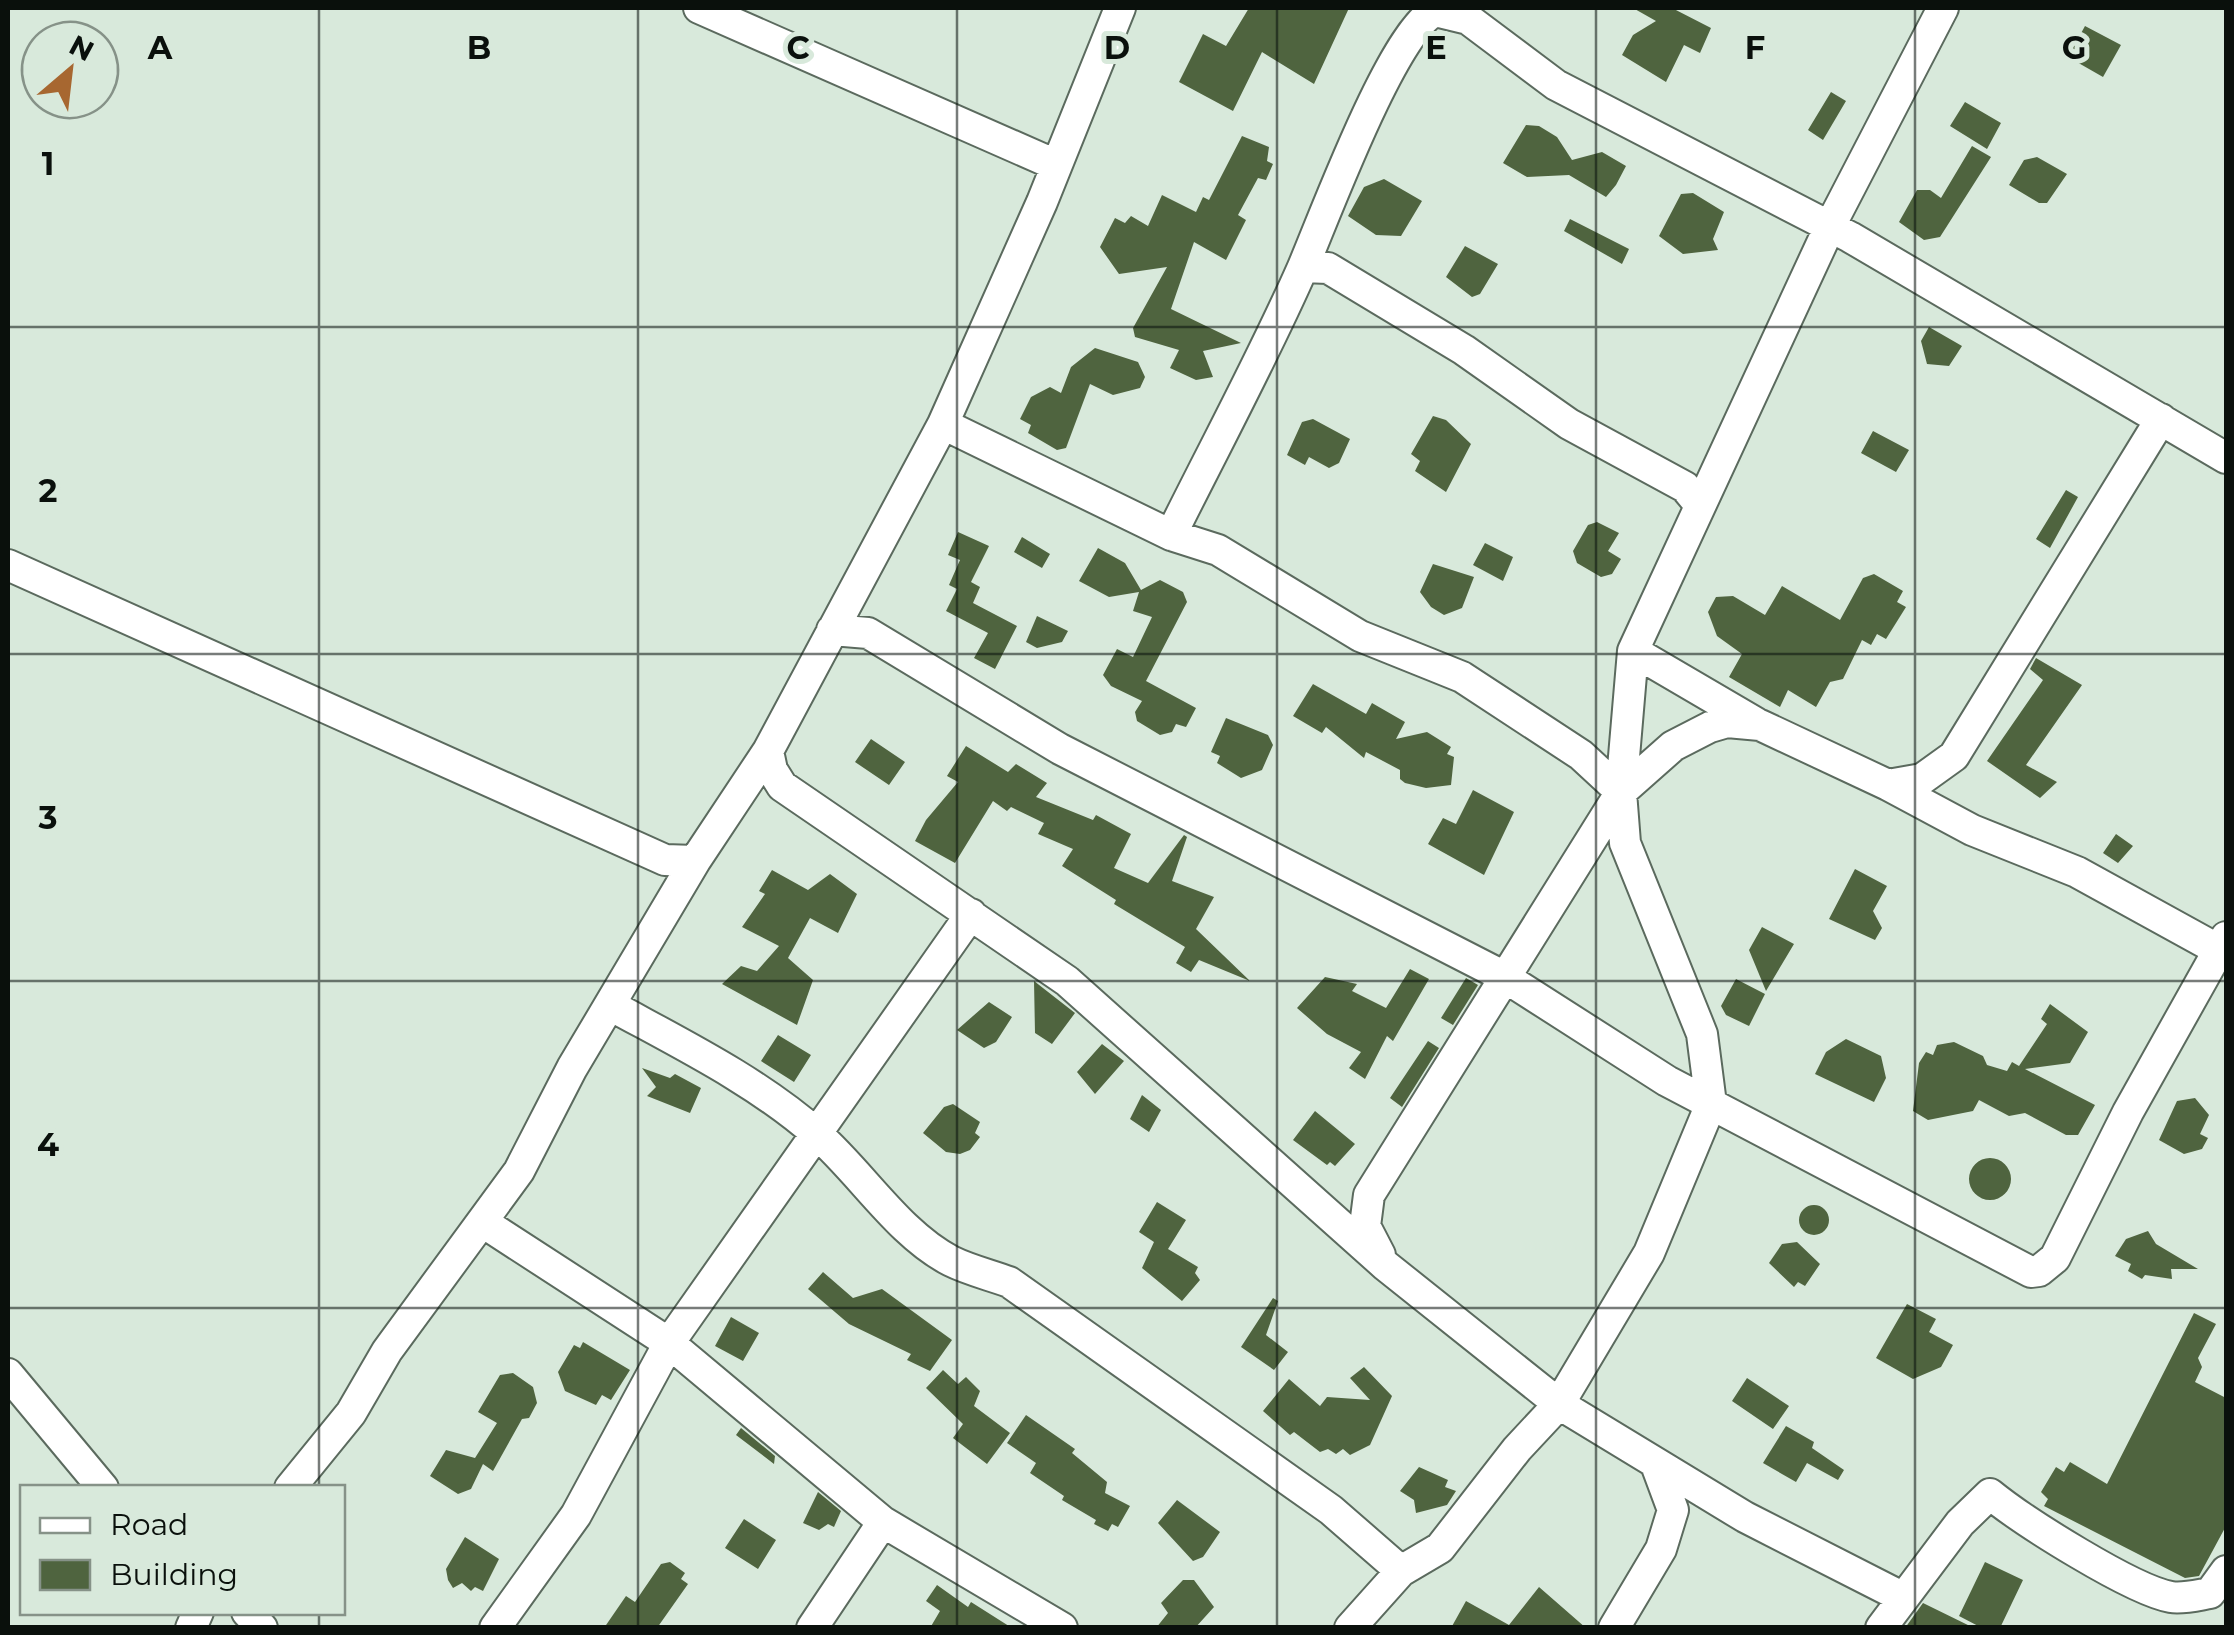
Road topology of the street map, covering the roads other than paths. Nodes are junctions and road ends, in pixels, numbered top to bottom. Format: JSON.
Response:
{"nodes":[{"id":1,"x":699,"y":8,"type":"edge"},
{"id":2,"x":1120,"y":8,"type":"edge"},
{"id":3,"x":1943,"y":8,"type":"edge"},
{"id":4,"x":1056,"y":165,"type":"junction"},
{"id":5,"x":1830,"y":226,"type":"junction"},
{"id":6,"x":1303,"y":267,"type":"junction"},
{"id":7,"x":2161,"y":419,"type":"junction"},
{"id":8,"x":942,"y":424,"type":"junction"},
{"id":9,"x":2220,"y":444,"type":"edge"},
{"id":10,"x":1700,"y":505,"type":"junction"},
{"id":11,"x":1171,"y":534,"type":"junction"},
{"id":12,"x":8,"y":565,"type":"edge"},
{"id":13,"x":832,"y":630,"type":"junction"},
{"id":14,"x":1633,"y":652,"type":"junction"},
{"id":15,"x":1760,"y":725,"type":"junction"},
{"id":16,"x":768,"y":751,"type":"junction"},
{"id":17,"x":1954,"y":756,"type":"junction"},
{"id":18,"x":1888,"y":785,"type":"junction"},
{"id":19,"x":1621,"y":792,"type":"junction"},
{"id":20,"x":1972,"y":830,"type":"junction"},
{"id":21,"x":696,"y":861,"type":"junction"},
{"id":22,"x":971,"y":914,"type":"junction"},
{"id":23,"x":2224,"y":947,"type":"edge"},
{"id":24,"x":1503,"y":976,"type":"junction"},
{"id":25,"x":610,"y":1006,"type":"junction"},
{"id":26,"x":1710,"y":1104,"type":"junction"},
{"id":27,"x":817,"y":1134,"type":"junction"},
{"id":28,"x":484,"y":1223,"type":"junction"},
{"id":29,"x":1386,"y":1266,"type":"junction"},
{"id":30,"x":669,"y":1343,"type":"junction"},
{"id":31,"x":8,"y":1374,"type":"edge"},
{"id":32,"x":1558,"y":1404,"type":"junction"},
{"id":33,"x":1657,"y":1467,"type":"junction"},
{"id":34,"x":100,"y":1485,"type":"edge"},
{"id":35,"x":292,"y":1485,"type":"edge"},
{"id":36,"x":883,"y":1522,"type":"junction"},
{"id":37,"x":1401,"y":1571,"type":"junction"},
{"id":38,"x":2226,"y":1571,"type":"edge"},
{"id":39,"x":1900,"y":1596,"type":"junction"},
{"id":40,"x":495,"y":1628,"type":"edge"},
{"id":41,"x":812,"y":1628,"type":"edge"},
{"id":42,"x":1062,"y":1628,"type":"edge"},
{"id":43,"x":1350,"y":1628,"type":"edge"},
{"id":44,"x":1614,"y":1628,"type":"edge"},
{"id":45,"x":1881,"y":1628,"type":"edge"}],
"edges":[{"from":1,"to":4,"type":"street"},
{"from":2,"to":4,"type":"street"},
{"from":3,"to":5,"type":"street"},
{"from":4,"to":8,"type":"street"},
{"from":5,"to":6,"type":"street"},
{"from":5,"to":7,"type":"street"},
{"from":5,"to":10,"type":"street"},
{"from":6,"to":10,"type":"street"},
{"from":6,"to":11,"type":"street"},
{"from":7,"to":9,"type":"street"},
{"from":7,"to":17,"type":"street"},
{"from":8,"to":11,"type":"street"},
{"from":8,"to":13,"type":"street"},
{"from":10,"to":14,"type":"street"},
{"from":11,"to":19,"type":"street"},
{"from":12,"to":21,"type":"street"},
{"from":13,"to":16,"type":"street"},
{"from":13,"to":24,"type":"street"},
{"from":14,"to":15,"type":"street"},
{"from":14,"to":19,"type":"street"},
{"from":15,"to":18,"type":"street"},
{"from":15,"to":19,"type":"street"},
{"from":16,"to":21,"type":"street"},
{"from":16,"to":22,"type":"street"},
{"from":17,"to":18,"type":"street"},
{"from":17,"to":20,"type":"street"},
{"from":18,"to":20,"type":"street"},
{"from":19,"to":24,"type":"street"},
{"from":19,"to":26,"type":"street"},
{"from":20,"to":23,"type":"street"},
{"from":21,"to":25,"type":"street"},
{"from":22,"to":27,"type":"street"},
{"from":22,"to":29,"type":"street"},
{"from":23,"to":26,"type":"street"},
{"from":24,"to":26,"type":"street"},
{"from":24,"to":29,"type":"street"},
{"from":25,"to":27,"type":"street"},
{"from":25,"to":28,"type":"street"},
{"from":26,"to":32,"type":"street"},
{"from":27,"to":30,"type":"street"},
{"from":27,"to":37,"type":"street"},
{"from":28,"to":30,"type":"street"},
{"from":28,"to":35,"type":"street"},
{"from":29,"to":32,"type":"street"},
{"from":30,"to":36,"type":"street"},
{"from":30,"to":40,"type":"street"},
{"from":31,"to":34,"type":"street"},
{"from":32,"to":33,"type":"street"},
{"from":32,"to":37,"type":"street"},
{"from":33,"to":39,"type":"street"},
{"from":33,"to":44,"type":"street"},
{"from":36,"to":41,"type":"street"},
{"from":36,"to":42,"type":"street"},
{"from":37,"to":43,"type":"street"},
{"from":38,"to":39,"type":"street"},
{"from":39,"to":45,"type":"street"}]}
